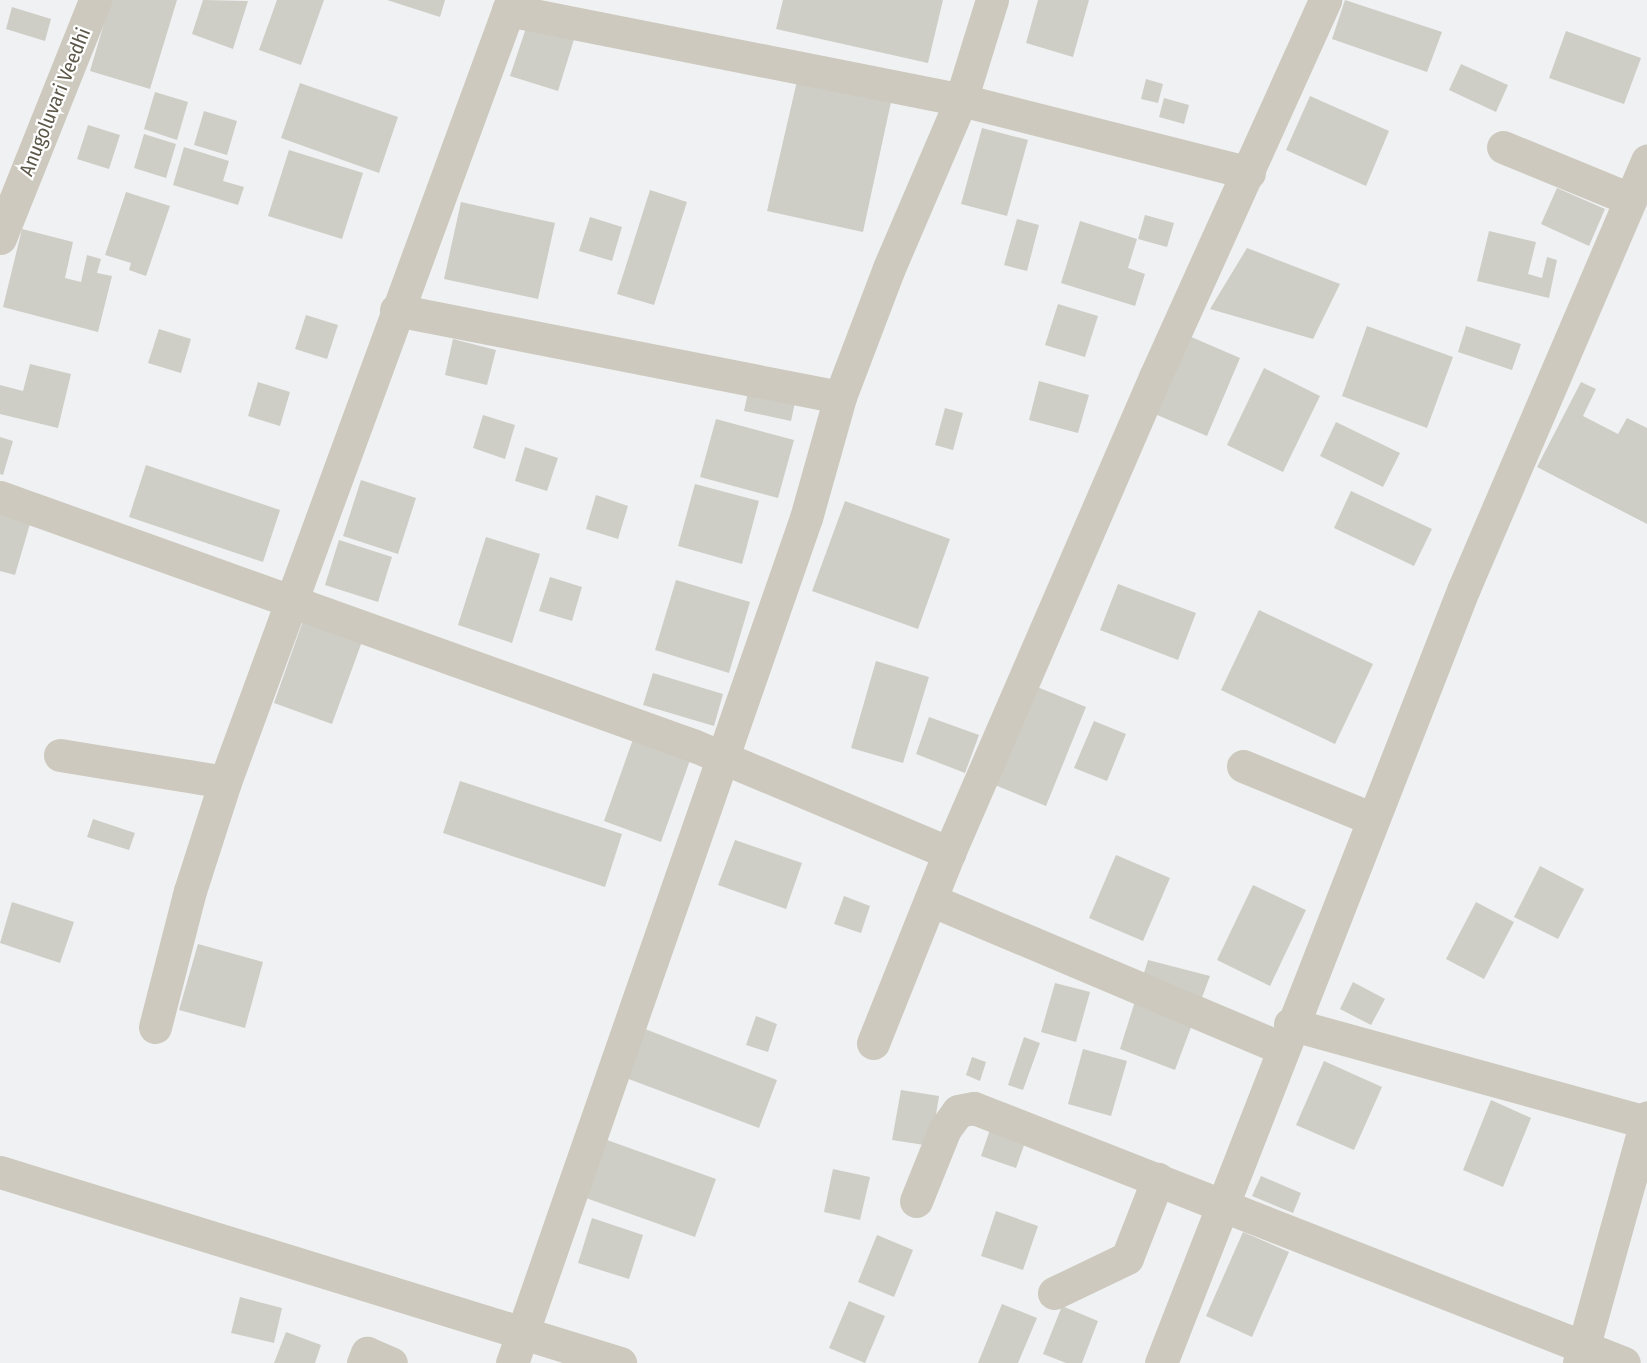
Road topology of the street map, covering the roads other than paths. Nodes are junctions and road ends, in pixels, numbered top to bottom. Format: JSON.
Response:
{"nodes":[{"id":1,"x":95,"y":0,"type":"edge"},
{"id":2,"x":993,"y":0,"type":"edge"},
{"id":3,"x":1325,"y":0,"type":"edge"},
{"id":4,"x":510,"y":5,"type":"edge"},
{"id":5,"x":962,"y":100,"type":"junction"},
{"id":6,"x":1503,"y":147,"type":"dead end"},
{"id":7,"x":1647,"y":160,"type":"edge"},
{"id":8,"x":1249,"y":173,"type":"junction"},
{"id":9,"x":1630,"y":199,"type":"junction"},
{"id":10,"x":2,"y":226,"type":"edge"},
{"id":11,"x":396,"y":310,"type":"junction"},
{"id":12,"x":840,"y":397,"type":"junction"},
{"id":13,"x":0,"y":497,"type":"edge"},
{"id":14,"x":294,"y":601,"type":"junction"},
{"id":15,"x":60,"y":755,"type":"dead end"},
{"id":16,"x":723,"y":756,"type":"junction"},
{"id":17,"x":1243,"y":766,"type":"dead end"},
{"id":18,"x":225,"y":782,"type":"junction"},
{"id":19,"x":1373,"y":819,"type":"junction"},
{"id":20,"x":949,"y":854,"type":"junction"},
{"id":21,"x":931,"y":900,"type":"junction"},
{"id":22,"x":155,"y":1027,"type":"dead end"},
{"id":23,"x":1286,"y":1036,"type":"junction"},
{"id":24,"x":873,"y":1043,"type":"dead end"},
{"id":25,"x":1647,"y":1120,"type":"edge"},
{"id":26,"x":0,"y":1172,"type":"edge"},
{"id":27,"x":1158,"y":1179,"type":"junction"},
{"id":28,"x":916,"y":1201,"type":"dead end"},
{"id":29,"x":1224,"y":1205,"type":"junction"},
{"id":30,"x":1054,"y":1293,"type":"dead end"},
{"id":31,"x":523,"y":1332,"type":"junction"},
{"id":32,"x":1581,"y":1357,"type":"edge"},
{"id":33,"x":363,"y":1363,"type":"edge"},
{"id":34,"x":391,"y":1363,"type":"edge"},
{"id":35,"x":512,"y":1363,"type":"edge"},
{"id":36,"x":620,"y":1363,"type":"edge"},
{"id":37,"x":1161,"y":1363,"type":"edge"},
{"id":38,"x":1624,"y":1363,"type":"edge"}],
"edges":[{"from":1,"to":10,"type":"street","name":"Anugoluvari Veedhi"},
{"from":2,"to":5,"type":"street"},
{"from":3,"to":8,"type":"street"},
{"from":4,"to":5,"type":"street"},
{"from":4,"to":11,"type":"street"},
{"from":5,"to":8,"type":"street"},
{"from":5,"to":12,"type":"street"},
{"from":6,"to":9,"type":"street"},
{"from":7,"to":9,"type":"street"},
{"from":8,"to":20,"type":"street"},
{"from":9,"to":19,"type":"street"},
{"from":11,"to":12,"type":"street"},
{"from":11,"to":14,"type":"street"},
{"from":12,"to":16,"type":"street"},
{"from":13,"to":14,"type":"street"},
{"from":14,"to":16,"type":"street"},
{"from":14,"to":18,"type":"street"},
{"from":15,"to":18,"type":"street"},
{"from":16,"to":20,"type":"street"},
{"from":16,"to":31,"type":"street"},
{"from":17,"to":19,"type":"street"},
{"from":18,"to":22,"type":"street"},
{"from":19,"to":23,"type":"street"},
{"from":20,"to":21,"type":"street"},
{"from":21,"to":23,"type":"street"},
{"from":21,"to":24,"type":"street"},
{"from":23,"to":25,"type":"street"},
{"from":23,"to":29,"type":"street"},
{"from":25,"to":32,"type":"street"},
{"from":26,"to":31,"type":"street"},
{"from":27,"to":28,"type":"street"},
{"from":27,"to":29,"type":"street"},
{"from":27,"to":30,"type":"street"},
{"from":29,"to":32,"type":"street"},
{"from":29,"to":37,"type":"street"},
{"from":31,"to":35,"type":"street"},
{"from":31,"to":36,"type":"street"},
{"from":32,"to":38,"type":"street"},
{"from":33,"to":34,"type":"street"}]}
